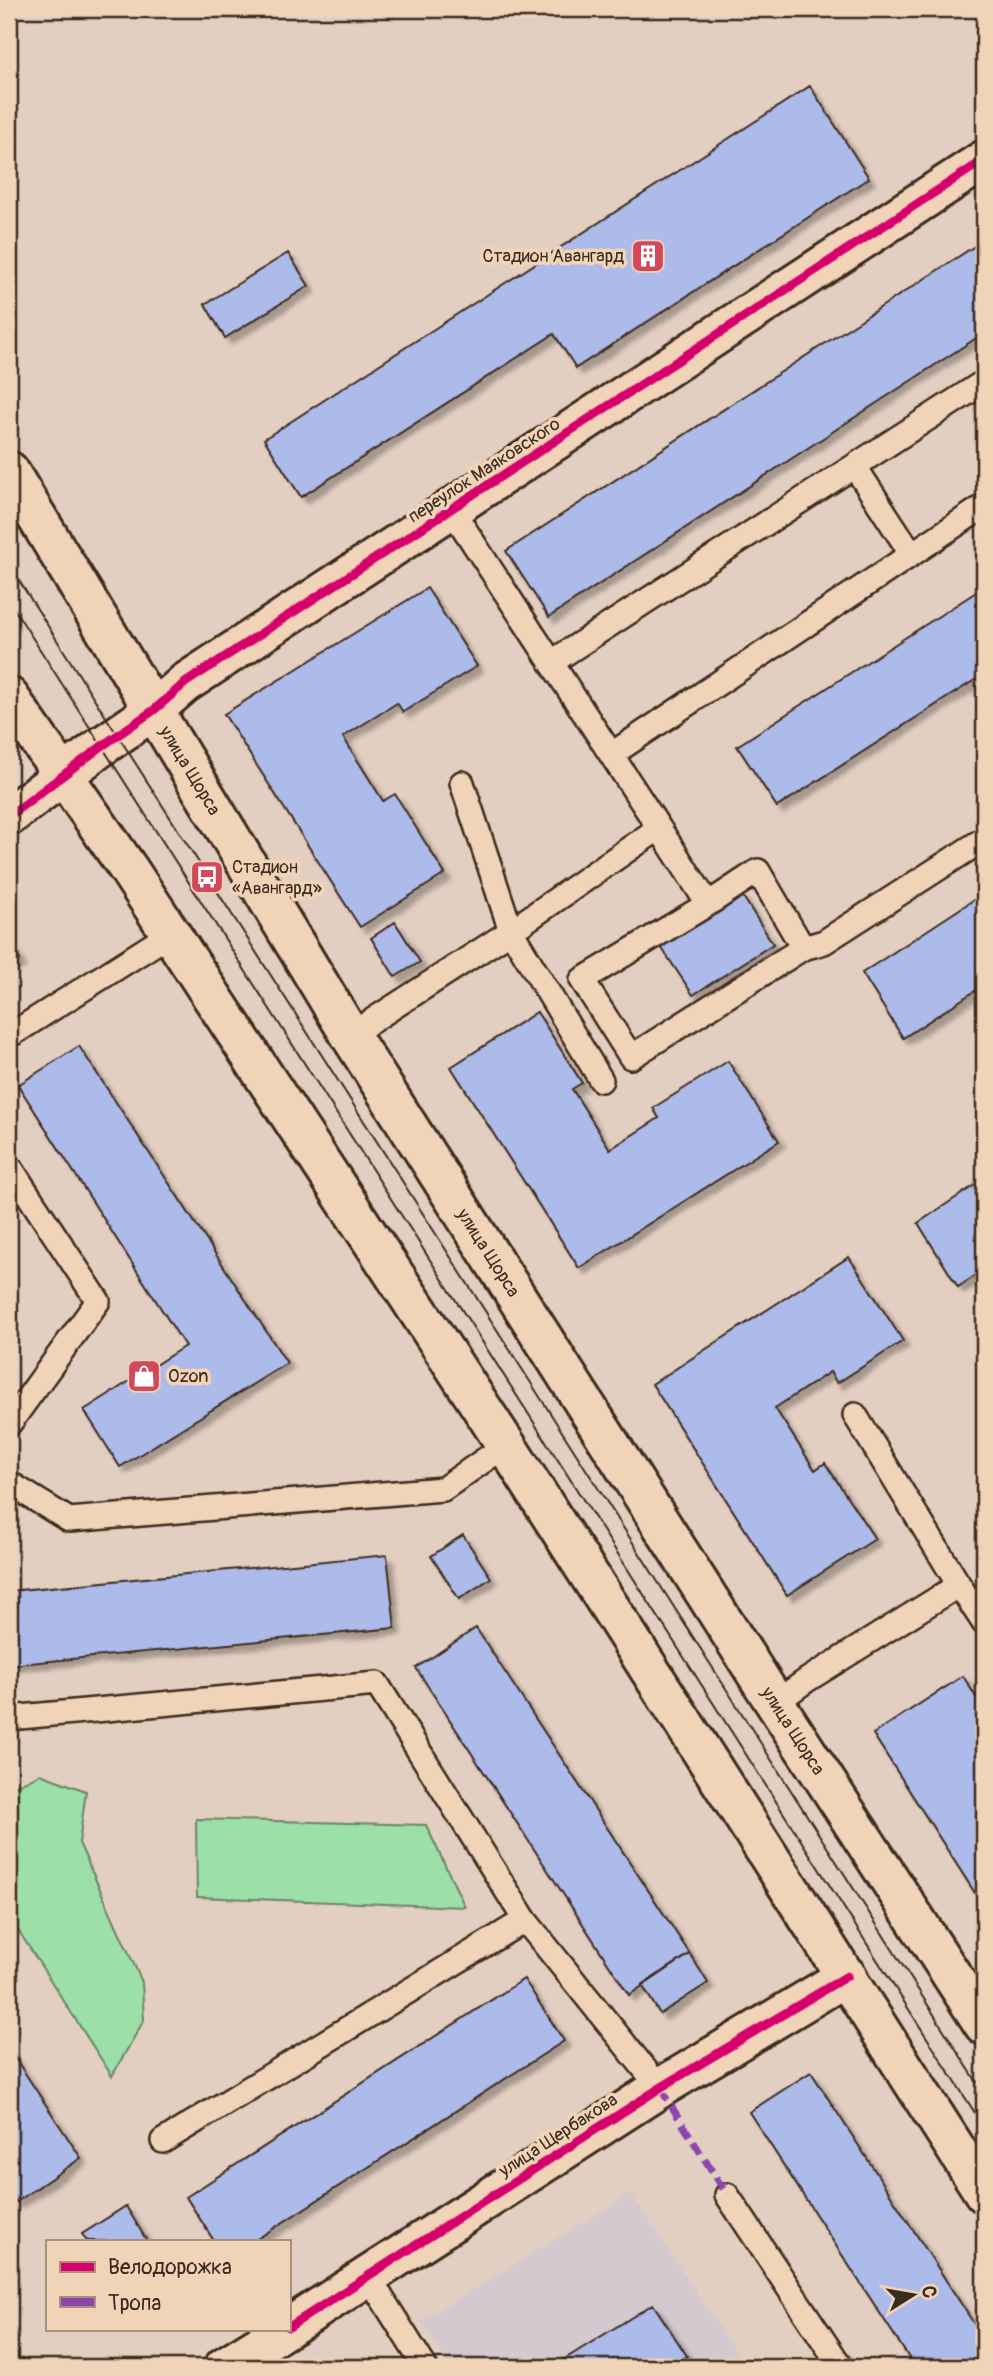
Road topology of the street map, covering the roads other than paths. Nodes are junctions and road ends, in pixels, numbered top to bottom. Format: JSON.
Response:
{"nodes":[{"id":1,"x":984,"y":160,"type":"edge"},
{"id":2,"x":984,"y":382,"type":"edge"},
{"id":3,"x":855,"y":467,"type":"junction"},
{"id":4,"x":9,"y":471,"type":"edge"},
{"id":5,"x":984,"y":506,"type":"edge"},
{"id":6,"x":452,"y":510,"type":"junction"},
{"id":7,"x":911,"y":553,"type":"junction"},
{"id":8,"x":552,"y":662,"type":"junction"},
{"id":9,"x":9,"y":697,"type":"edge"},
{"id":10,"x":155,"y":710,"type":"junction"},
{"id":11,"x":612,"y":754,"type":"junction"},
{"id":12,"x":62,"y":776,"type":"junction"},
{"id":13,"x":462,"y":783,"type":"dead end"},
{"id":14,"x":9,"y":816,"type":"edge"},
{"id":15,"x":659,"y":828,"type":"junction"},
{"id":16,"x":984,"y":839,"type":"edge"},
{"id":17,"x":708,"y":904,"type":"junction"},
{"id":18,"x":510,"y":931,"type":"junction"},
{"id":19,"x":170,"y":934,"type":"junction"},
{"id":20,"x":803,"y":948,"type":"junction"},
{"id":21,"x":350,"y":1035,"type":"junction"},
{"id":22,"x":9,"y":1036,"type":"edge"},
{"id":23,"x":601,"y":1080,"type":"dead end"},
{"id":24,"x":12,"y":1170,"type":"dead end"},
{"id":25,"x":855,"y":1415,"type":"dead end"},
{"id":26,"x":9,"y":1424,"type":"edge"},
{"id":27,"x":506,"y":1445,"type":"junction"},
{"id":28,"x":9,"y":1483,"type":"edge"},
{"id":29,"x":959,"y":1585,"type":"junction"},
{"id":30,"x":984,"y":1623,"type":"edge"},
{"id":31,"x":775,"y":1703,"type":"junction"},
{"id":32,"x":9,"y":1718,"type":"edge"},
{"id":33,"x":525,"y":1920,"type":"junction"},
{"id":34,"x":847,"y":1976,"type":"junction"},
{"id":35,"x":984,"y":2025,"type":"edge"},
{"id":36,"x":660,"y":2088,"type":"junction"},
{"id":37,"x":163,"y":2141,"type":"dead end"},
{"id":38,"x":984,"y":2193,"type":"edge"},
{"id":39,"x":727,"y":2195,"type":"dead end"},
{"id":40,"x":368,"y":2276,"type":"junction"},
{"id":41,"x":290,"y":2326,"type":"edge"},
{"id":42,"x":284,"y":2330,"type":"edge"},
{"id":43,"x":224,"y":2367,"type":"edge"},
{"id":44,"x":425,"y":2367,"type":"edge"},
{"id":45,"x":841,"y":2367,"type":"edge"}],
"edges":[{"from":1,"to":6,"type":"main road","name":"переулок Маяковского"},
{"from":2,"to":3,"type":"lane"},
{"from":3,"to":7,"type":"lane"},
{"from":3,"to":8,"type":"lane"},
{"from":4,"to":10,"type":"main road","name":"улица Щорса"},
{"from":5,"to":7,"type":"lane"},
{"from":6,"to":8,"type":"lane"},
{"from":6,"to":10,"type":"main road","name":"переулок Маяковского"},
{"from":7,"to":11,"type":"lane"},
{"from":8,"to":11,"type":"lane"},
{"from":9,"to":12,"type":"main road"},
{"from":10,"to":12,"type":"main road","name":"переулок Маяковского"},
{"from":10,"to":21,"type":"main road","name":"улица Щорса"},
{"from":11,"to":15,"type":"lane"},
{"from":12,"to":14,"type":"main road","name":"переулок Маяковского"},
{"from":12,"to":19,"type":"main road"},
{"from":13,"to":18,"type":"lane"},
{"from":15,"to":17,"type":"lane"},
{"from":15,"to":18,"type":"lane"},
{"from":16,"to":20,"type":"lane"},
{"from":17,"to":20,"type":"lane"},
{"from":17,"to":20,"type":"lane"},
{"from":18,"to":21,"type":"lane"},
{"from":18,"to":23,"type":"lane"},
{"from":19,"to":22,"type":"lane"},
{"from":19,"to":27,"type":"main road"},
{"from":21,"to":31,"type":"main road","name":"улица Щорса"},
{"from":24,"to":26,"type":"lane"},
{"from":25,"to":29,"type":"lane"},
{"from":27,"to":28,"type":"lane"},
{"from":27,"to":34,"type":"main road"},
{"from":29,"to":30,"type":"lane"},
{"from":29,"to":31,"type":"lane"},
{"from":31,"to":35,"type":"main road","name":"улица Щорса"},
{"from":32,"to":33,"type":"lane"},
{"from":33,"to":36,"type":"lane"},
{"from":33,"to":37,"type":"lane"},
{"from":34,"to":36,"type":"main road","name":"улица Щербакова"},
{"from":34,"to":38,"type":"main road"},
{"from":36,"to":40,"type":"main road","name":"улица Щербакова"},
{"from":39,"to":45,"type":"lane"},
{"from":40,"to":41,"type":"main road","name":"улица Щербакова"},
{"from":40,"to":44,"type":"lane"},
{"from":42,"to":43,"type":"main road","name":"улица Щербакова"}]}
